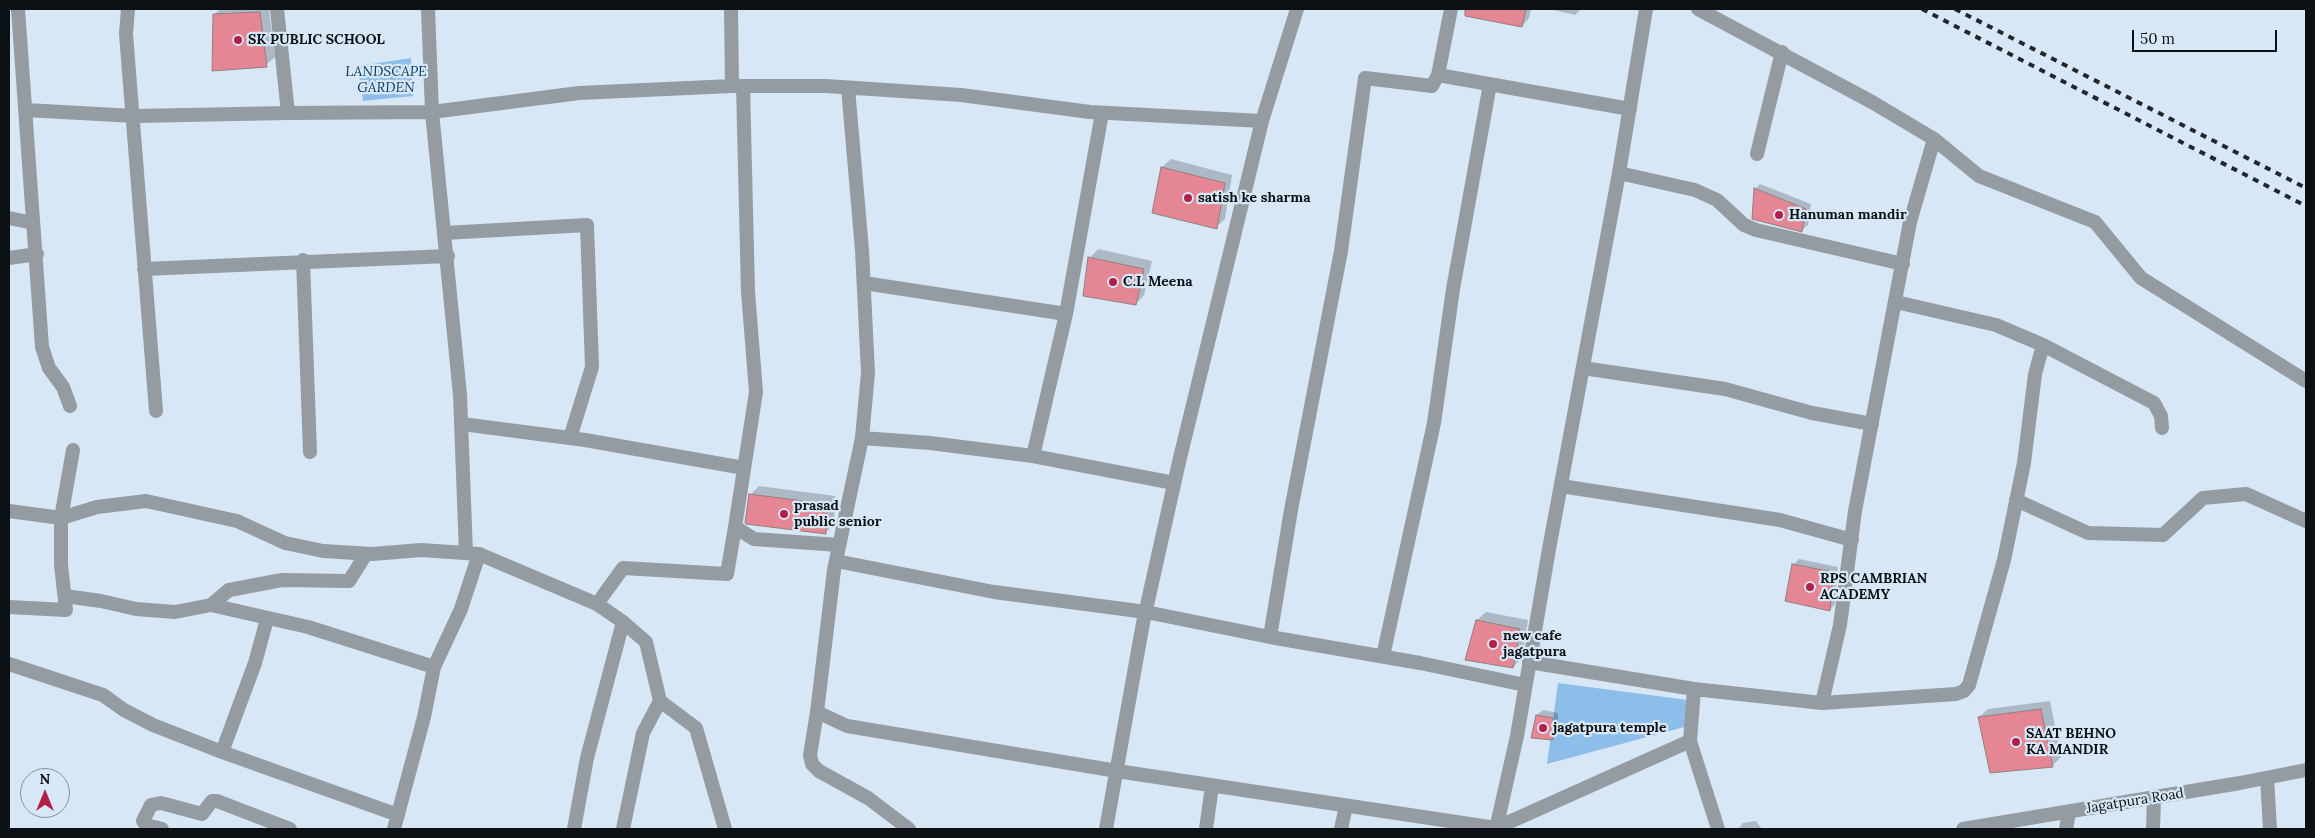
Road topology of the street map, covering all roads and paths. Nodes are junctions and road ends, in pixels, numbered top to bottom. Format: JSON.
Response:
{"nodes":[{"id":1,"x":18,"y":9,"type":"edge"},
{"id":2,"x":128,"y":9,"type":"edge"},
{"id":3,"x":278,"y":9,"type":"edge"},
{"id":4,"x":428,"y":9,"type":"edge"},
{"id":5,"x":731,"y":9,"type":"edge"},
{"id":6,"x":1297,"y":9,"type":"edge"},
{"id":7,"x":1451,"y":9,"type":"edge"},
{"id":8,"x":1646,"y":9,"type":"edge"},
{"id":9,"x":1698,"y":9,"type":"edge"},
{"id":10,"x":1782,"y":52,"type":"junction"},
{"id":11,"x":1438,"y":75,"type":"junction"},
{"id":12,"x":1490,"y":84,"type":"junction"},
{"id":13,"x":738,"y":86,"type":"junction"},
{"id":14,"x":848,"y":88,"type":"junction"},
{"id":15,"x":1630,"y":109,"type":"junction"},
{"id":16,"x":26,"y":110,"type":"junction"},
{"id":17,"x":432,"y":112,"type":"junction"},
{"id":18,"x":288,"y":113,"type":"junction"},
{"id":19,"x":1102,"y":113,"type":"junction"},
{"id":20,"x":134,"y":116,"type":"junction"},
{"id":21,"x":1262,"y":121,"type":"junction"},
{"id":22,"x":1934,"y":139,"type":"junction"},
{"id":23,"x":1756,"y":154,"type":"dead end"},
{"id":24,"x":1619,"y":173,"type":"junction"},
{"id":25,"x":9,"y":218,"type":"edge"},
{"id":26,"x":33,"y":223,"type":"junction"},
{"id":27,"x":445,"y":232,"type":"junction"},
{"id":28,"x":37,"y":254,"type":"junction"},
{"id":29,"x":448,"y":256,"type":"junction"},
{"id":30,"x":9,"y":258,"type":"edge"},
{"id":31,"x":303,"y":260,"type":"junction"},
{"id":32,"x":1903,"y":264,"type":"junction"},
{"id":33,"x":144,"y":269,"type":"junction"},
{"id":34,"x":864,"y":283,"type":"junction"},
{"id":35,"x":1896,"y":302,"type":"junction"},
{"id":36,"x":1066,"y":314,"type":"junction"},
{"id":37,"x":2043,"y":345,"type":"junction"},
{"id":38,"x":1583,"y":368,"type":"junction"},
{"id":39,"x":2306,"y":381,"type":"edge"},
{"id":40,"x":70,"y":406,"type":"dead end"},
{"id":41,"x":156,"y":411,"type":"dead end"},
{"id":42,"x":462,"y":424,"type":"junction"},
{"id":43,"x":1872,"y":424,"type":"junction"},
{"id":44,"x":2162,"y":428,"type":"dead end"},
{"id":45,"x":570,"y":438,"type":"junction"},
{"id":46,"x":862,"y":438,"type":"junction"},
{"id":47,"x":73,"y":450,"type":"dead end"},
{"id":48,"x":310,"y":452,"type":"dead end"},
{"id":49,"x":1033,"y":456,"type":"junction"},
{"id":50,"x":744,"y":468,"type":"junction"},
{"id":51,"x":1174,"y":483,"type":"junction"},
{"id":52,"x":1561,"y":486,"type":"junction"},
{"id":53,"x":2016,"y":500,"type":"junction"},
{"id":54,"x":9,"y":511,"type":"edge"},
{"id":55,"x":61,"y":518,"type":"junction"},
{"id":56,"x":2306,"y":521,"type":"edge"},
{"id":57,"x":736,"y":527,"type":"junction"},
{"id":58,"x":1852,"y":540,"type":"junction"},
{"id":59,"x":839,"y":545,"type":"junction"},
{"id":60,"x":366,"y":554,"type":"junction"},
{"id":61,"x":472,"y":554,"type":"junction"},
{"id":62,"x":836,"y":561,"type":"junction"},
{"id":63,"x":64,"y":596,"type":"junction"},
{"id":64,"x":597,"y":604,"type":"junction"},
{"id":65,"x":211,"y":605,"type":"junction"},
{"id":66,"x":9,"y":606,"type":"edge"},
{"id":67,"x":1146,"y":612,"type":"junction"},
{"id":68,"x":267,"y":618,"type":"junction"},
{"id":69,"x":623,"y":622,"type":"junction"},
{"id":70,"x":1270,"y":636,"type":"junction"},
{"id":71,"x":1383,"y":656,"type":"junction"},
{"id":72,"x":1529,"y":662,"type":"junction"},
{"id":73,"x":9,"y":664,"type":"edge"},
{"id":74,"x":434,"y":667,"type":"junction"},
{"id":75,"x":1525,"y":685,"type":"junction"},
{"id":76,"x":1694,"y":689,"type":"junction"},
{"id":77,"x":660,"y":701,"type":"junction"},
{"id":78,"x":1822,"y":703,"type":"junction"},
{"id":79,"x":816,"y":712,"type":"junction"},
{"id":80,"x":1690,"y":741,"type":"junction"},
{"id":81,"x":222,"y":752,"type":"junction"},
{"id":82,"x":2306,"y":770,"type":"edge"},
{"id":83,"x":1117,"y":771,"type":"junction"},
{"id":84,"x":2267,"y":778,"type":"junction"},
{"id":85,"x":1212,"y":786,"type":"junction"},
{"id":86,"x":2154,"y":798,"type":"junction"},
{"id":87,"x":1346,"y":806,"type":"junction"},
{"id":88,"x":2068,"y":812,"type":"junction"},
{"id":89,"x":398,"y":815,"type":"junction"},
{"id":90,"x":162,"y":829,"type":"edge"},
{"id":91,"x":290,"y":829,"type":"edge"},
{"id":92,"x":394,"y":829,"type":"edge"},
{"id":93,"x":574,"y":829,"type":"edge"},
{"id":94,"x":624,"y":829,"type":"edge"},
{"id":95,"x":725,"y":829,"type":"edge"},
{"id":96,"x":909,"y":829,"type":"edge"},
{"id":97,"x":1106,"y":829,"type":"edge"},
{"id":98,"x":1206,"y":829,"type":"edge"},
{"id":99,"x":1341,"y":829,"type":"edge"},
{"id":100,"x":1496,"y":829,"type":"edge"},
{"id":101,"x":1718,"y":829,"type":"edge"},
{"id":102,"x":1964,"y":829,"type":"edge"},
{"id":103,"x":2066,"y":829,"type":"edge"},
{"id":104,"x":2154,"y":829,"type":"edge"},
{"id":105,"x":2270,"y":829,"type":"edge"}],
"edges":[{"from":1,"to":16,"type":"street"},
{"from":2,"to":20,"type":"street"},
{"from":3,"to":18,"type":"street"},
{"from":4,"to":17,"type":"street"},
{"from":5,"to":13,"type":"street"},
{"from":6,"to":21,"type":"street"},
{"from":7,"to":11,"type":"street"},
{"from":8,"to":15,"type":"street"},
{"from":9,"to":10,"type":"street"},
{"from":10,"to":22,"type":"street"},
{"from":10,"to":23,"type":"street"},
{"from":11,"to":12,"type":"street"},
{"from":11,"to":70,"type":"street"},
{"from":12,"to":15,"type":"street"},
{"from":12,"to":71,"type":"street"},
{"from":13,"to":14,"type":"street"},
{"from":13,"to":17,"type":"street"},
{"from":13,"to":50,"type":"street"},
{"from":14,"to":19,"type":"street"},
{"from":14,"to":34,"type":"street"},
{"from":15,"to":24,"type":"street"},
{"from":16,"to":20,"type":"street"},
{"from":16,"to":26,"type":"street"},
{"from":17,"to":18,"type":"street"},
{"from":17,"to":27,"type":"street"},
{"from":18,"to":20,"type":"street"},
{"from":19,"to":21,"type":"street"},
{"from":19,"to":36,"type":"street"},
{"from":20,"to":33,"type":"street"},
{"from":21,"to":51,"type":"street"},
{"from":22,"to":32,"type":"street"},
{"from":22,"to":39,"type":"street"},
{"from":24,"to":32,"type":"street"},
{"from":24,"to":38,"type":"street"},
{"from":25,"to":26,"type":"street"},
{"from":26,"to":28,"type":"street"},
{"from":27,"to":29,"type":"street"},
{"from":27,"to":45,"type":"street"},
{"from":28,"to":30,"type":"street"},
{"from":28,"to":40,"type":"street"},
{"from":29,"to":31,"type":"street"},
{"from":29,"to":42,"type":"street"},
{"from":31,"to":33,"type":"street"},
{"from":31,"to":48,"type":"street"},
{"from":32,"to":35,"type":"street"},
{"from":33,"to":41,"type":"street"},
{"from":34,"to":36,"type":"street"},
{"from":34,"to":46,"type":"street"},
{"from":35,"to":37,"type":"street"},
{"from":35,"to":43,"type":"street"},
{"from":36,"to":49,"type":"street"},
{"from":37,"to":44,"type":"street"},
{"from":37,"to":53,"type":"street"},
{"from":38,"to":43,"type":"street"},
{"from":38,"to":52,"type":"street"},
{"from":42,"to":45,"type":"street"},
{"from":42,"to":61,"type":"street"},
{"from":43,"to":58,"type":"street"},
{"from":45,"to":50,"type":"street"},
{"from":46,"to":49,"type":"street"},
{"from":46,"to":59,"type":"street"},
{"from":47,"to":55,"type":"street"},
{"from":49,"to":51,"type":"street"},
{"from":50,"to":57,"type":"street"},
{"from":51,"to":67,"type":"street"},
{"from":52,"to":58,"type":"street"},
{"from":52,"to":72,"type":"street"},
{"from":53,"to":56,"type":"street"},
{"from":53,"to":78,"type":"street"},
{"from":54,"to":55,"type":"street"},
{"from":55,"to":60,"type":"street"},
{"from":55,"to":63,"type":"street"},
{"from":57,"to":59,"type":"street"},
{"from":57,"to":64,"type":"street"},
{"from":58,"to":78,"type":"street"},
{"from":59,"to":62,"type":"street"},
{"from":60,"to":61,"type":"street"},
{"from":60,"to":65,"type":"street"},
{"from":61,"to":64,"type":"street"},
{"from":61,"to":74,"type":"street"},
{"from":62,"to":67,"type":"street"},
{"from":62,"to":79,"type":"street"},
{"from":63,"to":65,"type":"street"},
{"from":63,"to":66,"type":"street"},
{"from":64,"to":69,"type":"street"},
{"from":65,"to":68,"type":"street"},
{"from":67,"to":70,"type":"street"},
{"from":67,"to":83,"type":"street"},
{"from":68,"to":74,"type":"street"},
{"from":68,"to":81,"type":"street"},
{"from":69,"to":77,"type":"street"},
{"from":69,"to":93,"type":"street"},
{"from":70,"to":71,"type":"street"},
{"from":71,"to":75,"type":"street"},
{"from":72,"to":75,"type":"street"},
{"from":72,"to":76,"type":"street"},
{"from":73,"to":81,"type":"street"},
{"from":74,"to":89,"type":"street"},
{"from":75,"to":100,"type":"street"},
{"from":76,"to":78,"type":"street"},
{"from":76,"to":80,"type":"street"},
{"from":77,"to":94,"type":"street"},
{"from":77,"to":95,"type":"street"},
{"from":79,"to":83,"type":"street"},
{"from":79,"to":96,"type":"street"},
{"from":80,"to":100,"type":"street"},
{"from":80,"to":101,"type":"street"},
{"from":81,"to":89,"type":"street"},
{"from":82,"to":84,"type":"street","name":"Jagatpura Road"},
{"from":83,"to":85,"type":"street"},
{"from":83,"to":97,"type":"street"},
{"from":84,"to":86,"type":"street","name":"Jagatpura Road"},
{"from":84,"to":105,"type":"street"},
{"from":85,"to":87,"type":"street"},
{"from":85,"to":98,"type":"street"},
{"from":86,"to":88,"type":"street","name":"Jagatpura Road"},
{"from":86,"to":104,"type":"street"},
{"from":87,"to":99,"type":"street"},
{"from":87,"to":100,"type":"street"},
{"from":88,"to":102,"type":"street","name":"Jagatpura Road"},
{"from":88,"to":103,"type":"street"},
{"from":89,"to":92,"type":"street"},
{"from":90,"to":91,"type":"street"}]}
